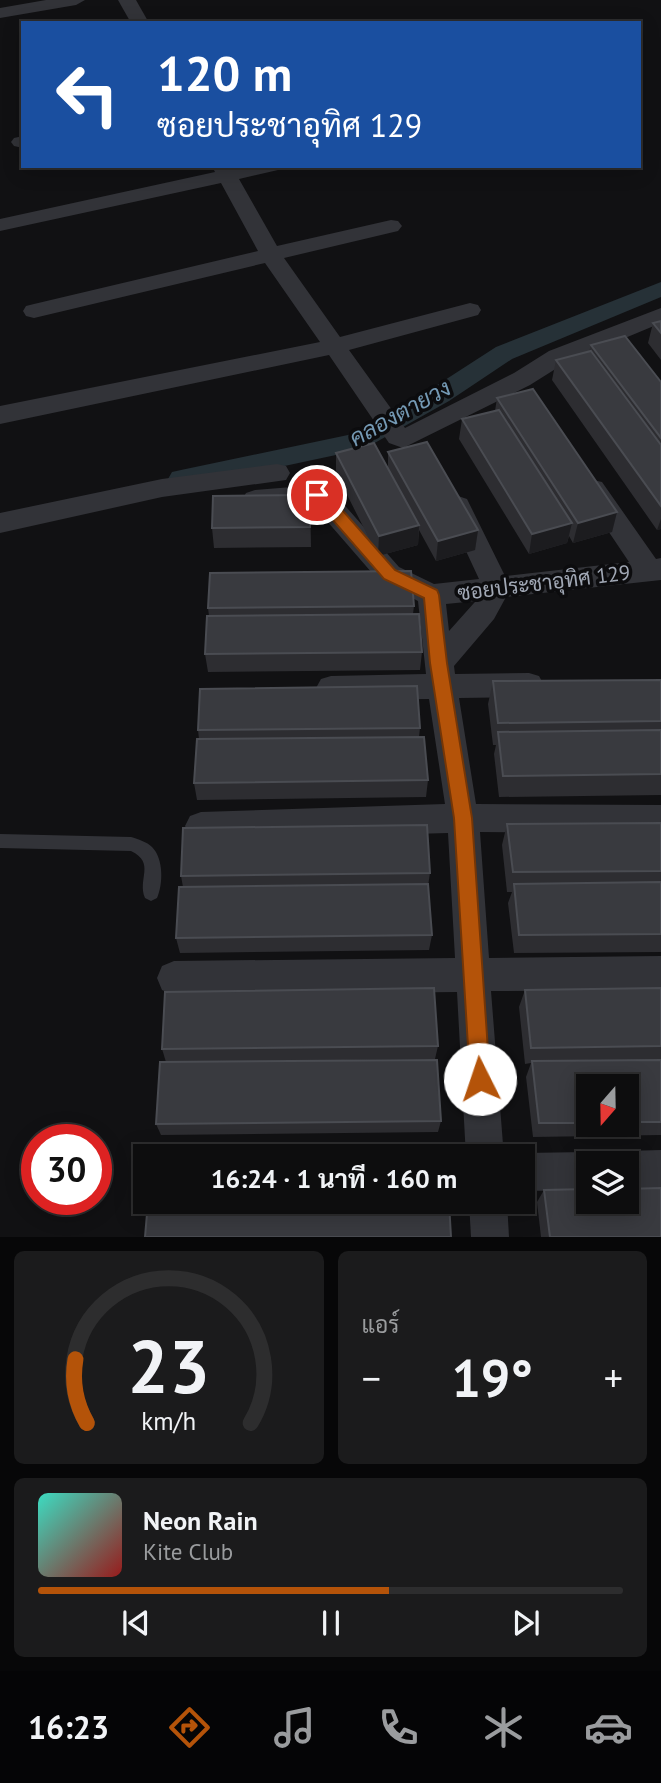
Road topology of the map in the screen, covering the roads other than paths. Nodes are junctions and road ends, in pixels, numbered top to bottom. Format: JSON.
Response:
{"nodes":[{"id":1,"x":76,"y":0,"type":"edge"},
{"id":2,"x":127,"y":0,"type":"edge"},
{"id":3,"x":0,"y":13,"type":"edge"},
{"id":4,"x":140,"y":21,"type":"edge"},
{"id":5,"x":253,"y":168,"type":"edge"},
{"id":6,"x":225,"y":171,"type":"edge"},
{"id":7,"x":0,"y":225,"type":"edge"},
{"id":8,"x":391,"y":226,"type":"dead end"},
{"id":9,"x":271,"y":254,"type":"junction"},
{"id":10,"x":470,"y":310,"type":"dead end"},
{"id":11,"x":34,"y":311,"type":"dead end"},
{"id":12,"x":661,"y":316,"type":"edge"},
{"id":13,"x":336,"y":346,"type":"junction"},
{"id":14,"x":0,"y":415,"type":"edge"},
{"id":15,"x":579,"y":468,"type":"edge"},
{"id":16,"x":278,"y":473,"type":"dead end"},
{"id":17,"x":449,"y":488,"type":"edge"},
{"id":18,"x":232,"y":503,"type":"edge"},
{"id":19,"x":0,"y":523,"type":"edge"},
{"id":20,"x":655,"y":570,"type":"edge"},
{"id":21,"x":390,"y":574,"type":"junction"},
{"id":22,"x":362,"y":575,"type":"edge"},
{"id":23,"x":497,"y":589,"type":"junction"},
{"id":24,"x":431,"y":595,"type":"junction"},
{"id":25,"x":440,"y":674,"type":"junction"},
{"id":26,"x":551,"y":685,"type":"edge"},
{"id":27,"x":304,"y":688,"type":"edge"},
{"id":28,"x":463,"y":818,"type":"junction"},
{"id":29,"x":661,"y":819,"type":"edge"},
{"id":30,"x":201,"y":826,"type":"edge"},
{"id":31,"x":0,"y":841,"type":"edge"},
{"id":32,"x":151,"y":893,"type":"dead end"},
{"id":33,"x":661,"y":973,"type":"edge"},
{"id":34,"x":473,"y":975,"type":"junction"},
{"id":35,"x":174,"y":978,"type":"dead end"},
{"id":36,"x":484,"y":1144,"type":"edge"},
{"id":37,"x":639,"y":1170,"type":"edge"},
{"id":38,"x":661,"y":1170,"type":"edge"},
{"id":39,"x":576,"y":1171,"type":"edge"},
{"id":40,"x":535,"y":1172,"type":"edge"},
{"id":41,"x":489,"y":1214,"type":"edge"},
{"id":42,"x":490,"y":1237,"type":"edge"}],
"edges":[{"from":1,"to":3,"type":"street"},
{"from":2,"to":4,"type":"street"},
{"from":5,"to":6,"type":"street"},
{"from":6,"to":7,"type":"street"},
{"from":6,"to":9,"type":"street"},
{"from":8,"to":9,"type":"street"},
{"from":9,"to":11,"type":"street"},
{"from":9,"to":13,"type":"street"},
{"from":10,"to":13,"type":"street"},
{"from":12,"to":13,"type":"street"},
{"from":13,"to":14,"type":"street"},
{"from":15,"to":20,"type":"street"},
{"from":16,"to":19,"type":"street"},
{"from":17,"to":23,"type":"street"},
{"from":18,"to":21,"type":"street","name":"ซอยประชาอุทิศ 129"},
{"from":20,"to":23,"type":"street","name":"ซอยประชาอุทิศ 129"},
{"from":21,"to":22,"type":"street","name":"ซอยประชาอุทิศ 129"},
{"from":21,"to":24,"type":"street","name":"ซอยประชาอุทิศ 129"},
{"from":23,"to":24,"type":"street","name":"ซอยประชาอุทิศ 129"},
{"from":23,"to":25,"type":"street"},
{"from":24,"to":25,"type":"street"},
{"from":25,"to":26,"type":"street"},
{"from":25,"to":27,"type":"street"},
{"from":25,"to":28,"type":"street"},
{"from":28,"to":29,"type":"street"},
{"from":28,"to":30,"type":"street"},
{"from":28,"to":34,"type":"street"},
{"from":31,"to":32,"type":"lane"},
{"from":33,"to":34,"type":"street"},
{"from":34,"to":35,"type":"street"},
{"from":34,"to":36,"type":"street"},
{"from":37,"to":38,"type":"street"},
{"from":39,"to":40,"type":"street"},
{"from":41,"to":42,"type":"street"}]}
